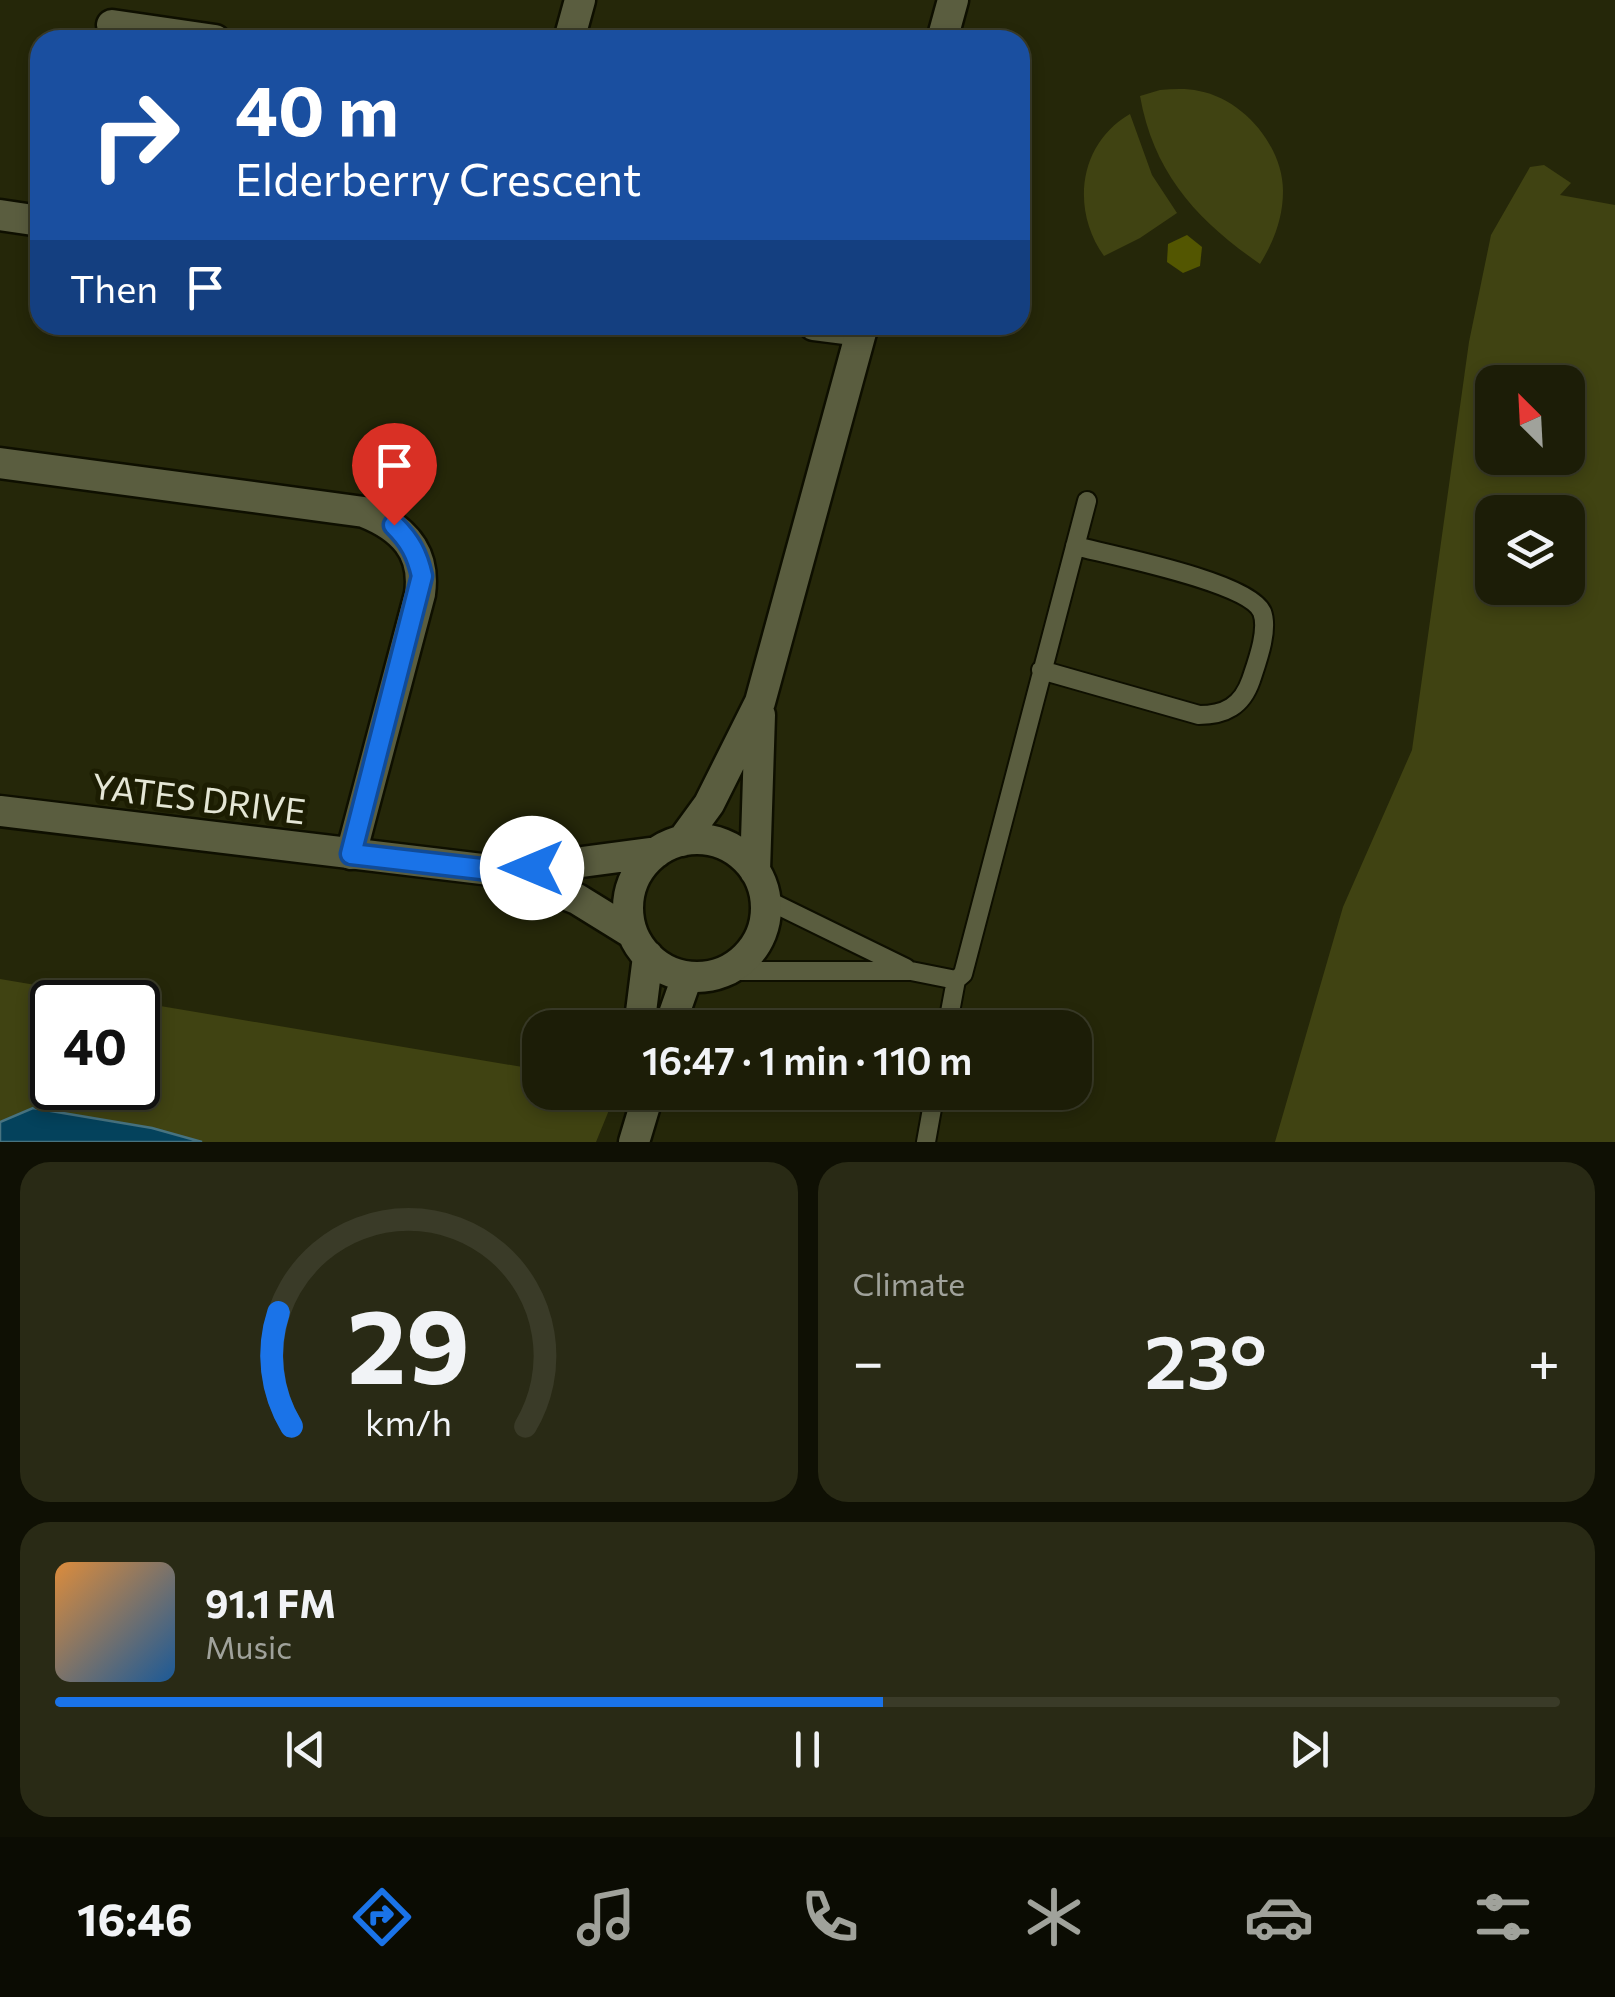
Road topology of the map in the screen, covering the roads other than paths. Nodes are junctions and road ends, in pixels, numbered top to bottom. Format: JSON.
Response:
{"nodes":[{"id":1,"x":580,"y":0,"type":"edge"},
{"id":2,"x":953,"y":0,"type":"edge"},
{"id":3,"x":112,"y":22,"type":"edge"},
{"id":4,"x":158,"y":30,"type":"edge"},
{"id":5,"x":572,"y":30,"type":"edge"},
{"id":6,"x":945,"y":30,"type":"edge"},
{"id":7,"x":0,"y":215,"type":"edge"},
{"id":8,"x":30,"y":219,"type":"edge"},
{"id":9,"x":860,"y":335,"type":"edge"},
{"id":10,"x":0,"y":463,"type":"edge"},
{"id":11,"x":1087,"y":501,"type":"dead end"},
{"id":12,"x":1075,"y":546,"type":"junction"},
{"id":13,"x":1041,"y":670,"type":"junction"},
{"id":14,"x":760,"y":702,"type":"junction"},
{"id":15,"x":0,"y":811,"type":"edge"},
{"id":16,"x":670,"y":846,"type":"junction"},
{"id":17,"x":351,"y":854,"type":"junction"},
{"id":18,"x":507,"y":872,"type":"junction"},
{"id":19,"x":760,"y":885,"type":"junction"},
{"id":20,"x":640,"y":945,"type":"junction"},
{"id":21,"x":725,"y":971,"type":"junction"},
{"id":22,"x":911,"y":971,"type":"junction"},
{"id":23,"x":687,"y":977,"type":"junction"},
{"id":24,"x":956,"y":980,"type":"junction"},
{"id":25,"x":639,"y":1010,"type":"edge"},
{"id":26,"x":676,"y":1010,"type":"edge"},
{"id":27,"x":951,"y":1010,"type":"edge"},
{"id":28,"x":630,"y":1110,"type":"edge"},
{"id":29,"x":644,"y":1110,"type":"edge"},
{"id":30,"x":932,"y":1110,"type":"edge"},
{"id":31,"x":626,"y":1142,"type":"edge"},
{"id":32,"x":634,"y":1142,"type":"edge"},
{"id":33,"x":926,"y":1142,"type":"edge"}],
"edges":[{"from":1,"to":5,"type":"street"},
{"from":2,"to":6,"type":"street"},
{"from":3,"to":4,"type":"street"},
{"from":7,"to":8,"type":"street"},
{"from":9,"to":14,"type":"street"},
{"from":10,"to":17,"type":"street"},
{"from":11,"to":12,"type":"lane"},
{"from":12,"to":13,"type":"lane"},
{"from":12,"to":13,"type":"lane"},
{"from":13,"to":24,"type":"lane"},
{"from":14,"to":16,"type":"street"},
{"from":14,"to":19,"type":"street"},
{"from":15,"to":17,"type":"street","name":"YATES DRIVE"},
{"from":16,"to":18,"type":"street","name":"YATES DRIVE"},
{"from":16,"to":19,"type":"street"},
{"from":16,"to":20,"type":"street"},
{"from":17,"to":18,"type":"street","name":"YATES DRIVE"},
{"from":18,"to":20,"type":"street","name":"YATES DRIVE"},
{"from":19,"to":21,"type":"street"},
{"from":19,"to":22,"type":"lane"},
{"from":20,"to":23,"type":"street"},
{"from":20,"to":25,"type":"street"},
{"from":21,"to":22,"type":"lane"},
{"from":21,"to":23,"type":"street"},
{"from":22,"to":24,"type":"lane"},
{"from":23,"to":26,"type":"street"},
{"from":24,"to":27,"type":"lane"},
{"from":28,"to":31,"type":"street"},
{"from":29,"to":32,"type":"street"},
{"from":30,"to":33,"type":"lane"}]}
